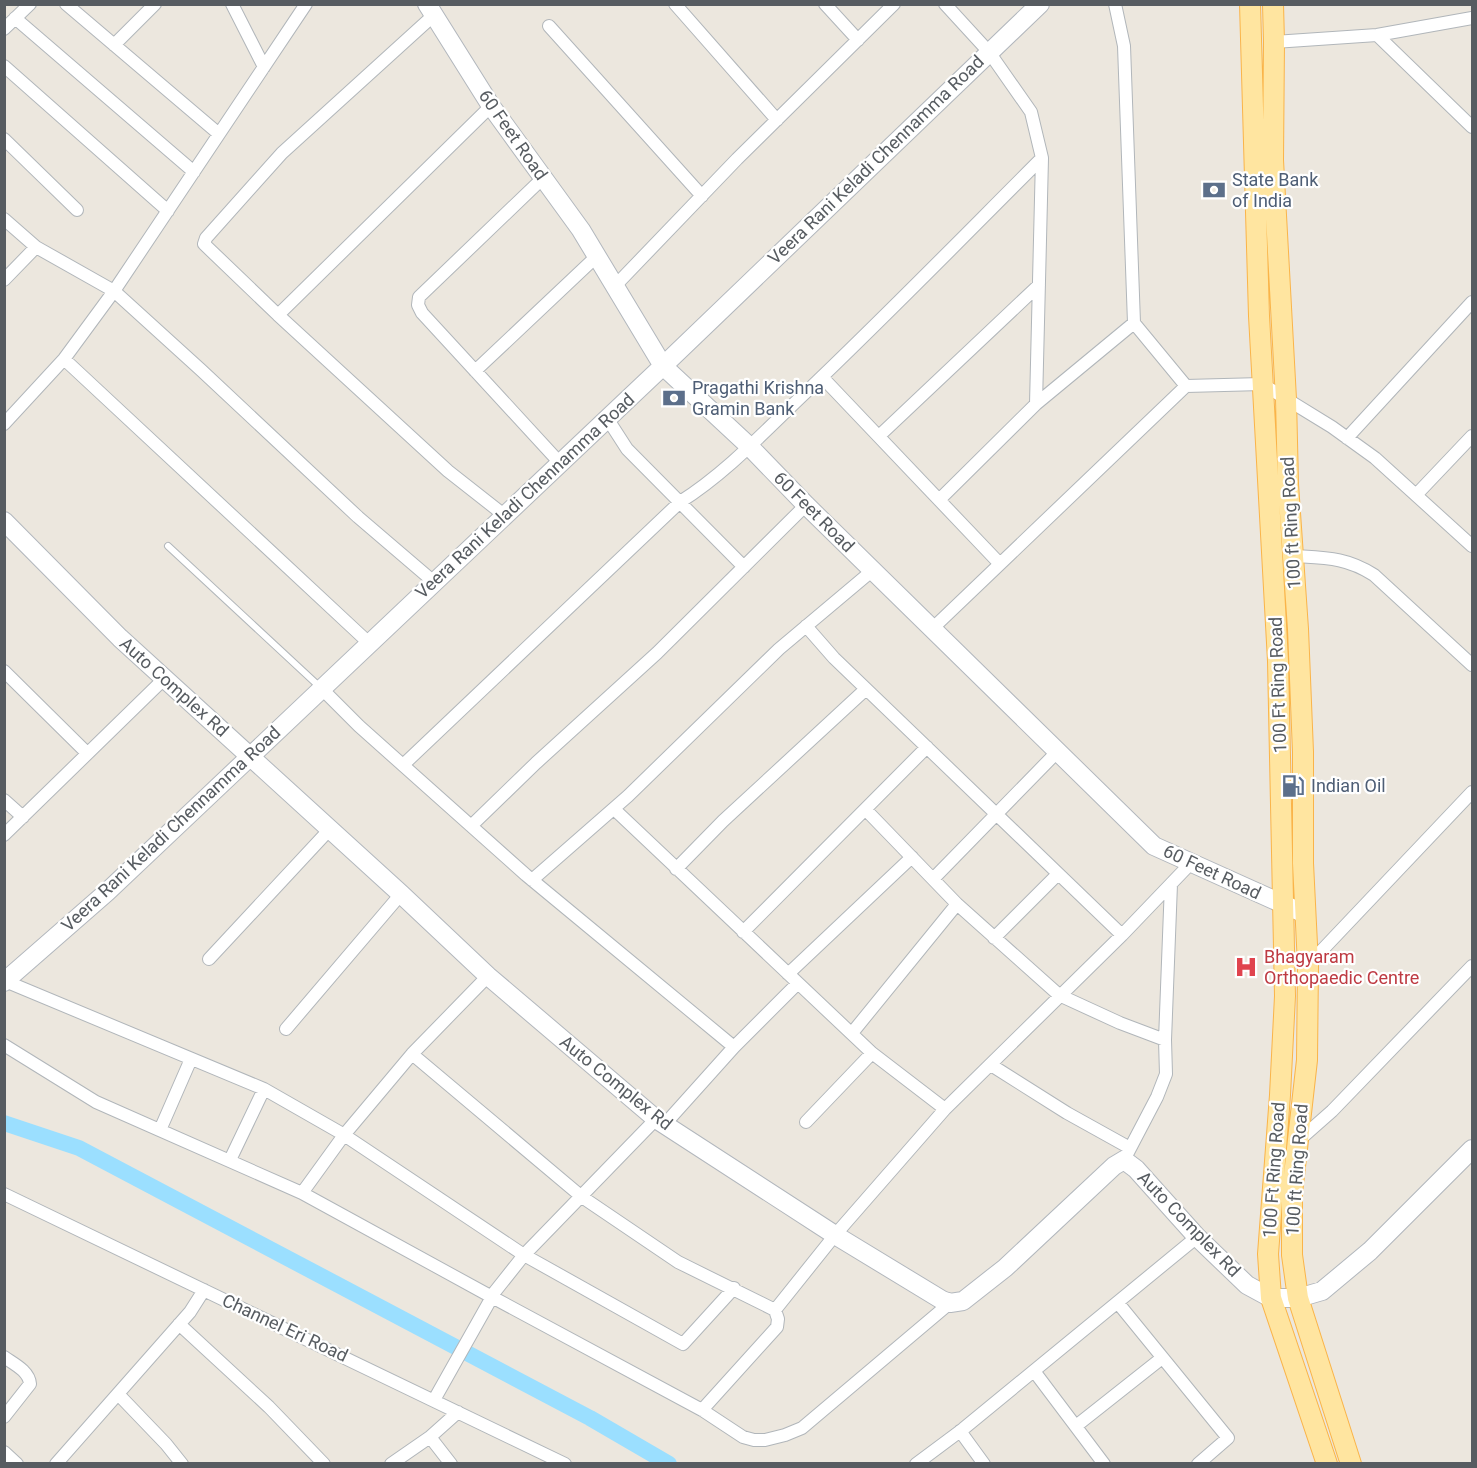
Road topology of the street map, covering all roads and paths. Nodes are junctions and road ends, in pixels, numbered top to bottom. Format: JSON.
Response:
{"nodes":[{"id":1,"x":30,"y":4,"type":"edge"},
{"id":2,"x":66,"y":4,"type":"edge"},
{"id":3,"x":155,"y":4,"type":"edge"},
{"id":4,"x":232,"y":4,"type":"edge"},
{"id":5,"x":306,"y":4,"type":"edge"},
{"id":6,"x":675,"y":4,"type":"edge"},
{"id":7,"x":825,"y":4,"type":"edge"},
{"id":8,"x":894,"y":4,"type":"edge"},
{"id":9,"x":945,"y":4,"type":"edge"},
{"id":10,"x":1040,"y":4,"type":"edge"},
{"id":11,"x":1114,"y":4,"type":"edge"},
{"id":12,"x":1250,"y":4,"type":"edge"},
{"id":13,"x":1273,"y":4,"type":"edge"},
{"id":14,"x":430,"y":10,"type":"edge"},
{"id":15,"x":15,"y":18,"type":"junction"},
{"id":16,"x":1473,"y":18,"type":"edge"},
{"id":17,"x":549,"y":26,"type":"dead end"},
{"id":18,"x":4,"y":29,"type":"edge"},
{"id":19,"x":1377,"y":34,"type":"junction"},
{"id":20,"x":858,"y":40,"type":"junction"},
{"id":21,"x":1274,"y":42,"type":"junction"},
{"id":22,"x":114,"y":45,"type":"junction"},
{"id":23,"x":989,"y":52,"type":"junction"},
{"id":24,"x":4,"y":66,"type":"edge"},
{"id":25,"x":264,"y":67,"type":"junction"},
{"id":26,"x":491,"y":106,"type":"junction"},
{"id":27,"x":777,"y":120,"type":"junction"},
{"id":28,"x":1469,"y":120,"type":"edge"},
{"id":29,"x":219,"y":134,"type":"junction"},
{"id":30,"x":4,"y":139,"type":"edge"},
{"id":31,"x":1042,"y":158,"type":"junction"},
{"id":32,"x":194,"y":172,"type":"junction"},
{"id":33,"x":543,"y":178,"type":"junction"},
{"id":34,"x":702,"y":196,"type":"junction"},
{"id":35,"x":77,"y":210,"type":"dead end"},
{"id":36,"x":168,"y":211,"type":"junction"},
{"id":37,"x":4,"y":219,"type":"edge"},
{"id":38,"x":36,"y":247,"type":"junction"},
{"id":39,"x":597,"y":256,"type":"junction"},
{"id":40,"x":4,"y":280,"type":"edge"},
{"id":41,"x":1039,"y":285,"type":"junction"},
{"id":42,"x":615,"y":286,"type":"junction"},
{"id":43,"x":114,"y":291,"type":"junction"},
{"id":44,"x":1473,"y":302,"type":"edge"},
{"id":45,"x":278,"y":315,"type":"junction"},
{"id":46,"x":1134,"y":323,"type":"junction"},
{"id":47,"x":64,"y":359,"type":"junction"},
{"id":48,"x":663,"y":366,"type":"junction"},
{"id":49,"x":475,"y":371,"type":"junction"},
{"id":50,"x":822,"y":377,"type":"junction"},
{"id":51,"x":1262,"y":384,"type":"junction"},
{"id":52,"x":1186,"y":386,"type":"junction"},
{"id":53,"x":1286,"y":399,"type":"junction"},
{"id":54,"x":1036,"y":404,"type":"junction"},
{"id":55,"x":607,"y":418,"type":"junction"},
{"id":56,"x":4,"y":424,"type":"edge"},
{"id":57,"x":879,"y":436,"type":"junction"},
{"id":58,"x":1473,"y":436,"type":"edge"},
{"id":59,"x":1347,"y":438,"type":"junction"},
{"id":60,"x":749,"y":446,"type":"junction"},
{"id":61,"x":560,"y":463,"type":"junction"},
{"id":62,"x":1416,"y":495,"type":"junction"},
{"id":63,"x":939,"y":500,"type":"junction"},
{"id":64,"x":680,"y":502,"type":"junction"},
{"id":65,"x":806,"y":505,"type":"junction"},
{"id":66,"x":504,"y":515,"type":"junction"},
{"id":67,"x":4,"y":521,"type":"edge"},
{"id":68,"x":168,"y":546,"type":"dead end"},
{"id":69,"x":1473,"y":546,"type":"edge"},
{"id":70,"x":1293,"y":556,"type":"junction"},
{"id":71,"x":1000,"y":564,"type":"junction"},
{"id":72,"x":744,"y":567,"type":"junction"},
{"id":73,"x":873,"y":570,"type":"junction"},
{"id":74,"x":434,"y":582,"type":"junction"},
{"id":75,"x":806,"y":626,"type":"junction"},
{"id":76,"x":933,"y":628,"type":"junction"},
{"id":77,"x":369,"y":643,"type":"junction"},
{"id":78,"x":1473,"y":664,"type":"edge"},
{"id":79,"x":4,"y":671,"type":"edge"},
{"id":80,"x":165,"y":678,"type":"junction"},
{"id":81,"x":321,"y":688,"type":"junction"},
{"id":82,"x":866,"y":689,"type":"junction"},
{"id":83,"x":927,"y":747,"type":"junction"},
{"id":84,"x":1058,"y":751,"type":"junction"},
{"id":85,"x":87,"y":753,"type":"junction"},
{"id":86,"x":249,"y":756,"type":"junction"},
{"id":87,"x":403,"y":765,"type":"junction"},
{"id":88,"x":1473,"y":792,"type":"edge"},
{"id":89,"x":4,"y":800,"type":"edge"},
{"id":90,"x":614,"y":809,"type":"junction"},
{"id":91,"x":866,"y":810,"type":"junction"},
{"id":92,"x":995,"y":814,"type":"junction"},
{"id":93,"x":22,"y":817,"type":"junction"},
{"id":94,"x":471,"y":826,"type":"junction"},
{"id":95,"x":330,"y":830,"type":"junction"},
{"id":96,"x":4,"y":835,"type":"edge"},
{"id":97,"x":912,"y":857,"type":"junction"},
{"id":98,"x":1191,"y":863,"type":"junction"},
{"id":99,"x":676,"y":869,"type":"junction"},
{"id":100,"x":1058,"y":874,"type":"junction"},
{"id":101,"x":933,"y":879,"type":"junction"},
{"id":102,"x":532,"y":880,"type":"junction"},
{"id":103,"x":1171,"y":884,"type":"junction"},
{"id":104,"x":401,"y":894,"type":"junction"},
{"id":105,"x":957,"y":904,"type":"junction"},
{"id":106,"x":1283,"y":905,"type":"junction"},
{"id":107,"x":1305,"y":914,"type":"junction"},
{"id":108,"x":743,"y":932,"type":"junction"},
{"id":109,"x":1122,"y":935,"type":"junction"},
{"id":110,"x":994,"y":938,"type":"junction"},
{"id":111,"x":209,"y":959,"type":"dead end"},
{"id":112,"x":1308,"y":965,"type":"junction"},
{"id":113,"x":1473,"y":966,"type":"edge"},
{"id":114,"x":788,"y":974,"type":"junction"},
{"id":115,"x":488,"y":976,"type":"junction"},
{"id":116,"x":5,"y":982,"type":"edge"},
{"id":117,"x":798,"y":983,"type":"junction"},
{"id":118,"x":1059,"y":995,"type":"junction"},
{"id":119,"x":286,"y":1029,"type":"dead end"},
{"id":120,"x":852,"y":1033,"type":"junction"},
{"id":121,"x":1165,"y":1040,"type":"junction"},
{"id":122,"x":4,"y":1045,"type":"edge"},
{"id":123,"x":734,"y":1047,"type":"junction"},
{"id":124,"x":872,"y":1053,"type":"junction"},
{"id":125,"x":412,"y":1054,"type":"junction"},
{"id":126,"x":191,"y":1059,"type":"junction"},
{"id":127,"x":991,"y":1065,"type":"junction"},
{"id":128,"x":264,"y":1089,"type":"junction"},
{"id":129,"x":945,"y":1109,"type":"junction"},
{"id":130,"x":660,"y":1122,"type":"junction"},
{"id":131,"x":806,"y":1122,"type":"dead end"},
{"id":132,"x":160,"y":1130,"type":"junction"},
{"id":133,"x":344,"y":1135,"type":"junction"},
{"id":134,"x":1298,"y":1141,"type":"junction"},
{"id":135,"x":1473,"y":1149,"type":"edge"},
{"id":136,"x":1127,"y":1154,"type":"junction"},
{"id":137,"x":230,"y":1160,"type":"junction"},
{"id":138,"x":302,"y":1193,"type":"junction"},
{"id":139,"x":4,"y":1194,"type":"edge"},
{"id":140,"x":582,"y":1197,"type":"junction"},
{"id":141,"x":835,"y":1235,"type":"junction"},
{"id":142,"x":1197,"y":1237,"type":"junction"},
{"id":143,"x":524,"y":1255,"type":"junction"},
{"id":144,"x":734,"y":1288,"type":"junction"},
{"id":145,"x":204,"y":1290,"type":"junction"},
{"id":146,"x":492,"y":1297,"type":"junction"},
{"id":147,"x":1271,"y":1298,"type":"junction"},
{"id":148,"x":1298,"y":1298,"type":"junction"},
{"id":149,"x":950,"y":1303,"type":"junction"},
{"id":150,"x":1118,"y":1303,"type":"junction"},
{"id":151,"x":775,"y":1310,"type":"junction"},
{"id":152,"x":179,"y":1324,"type":"junction"},
{"id":153,"x":4,"y":1357,"type":"edge"},
{"id":154,"x":1162,"y":1358,"type":"junction"},
{"id":155,"x":1034,"y":1371,"type":"junction"},
{"id":156,"x":118,"y":1394,"type":"junction"},
{"id":157,"x":434,"y":1400,"type":"junction"},
{"id":158,"x":702,"y":1410,"type":"junction"},
{"id":159,"x":458,"y":1412,"type":"junction"},
{"id":160,"x":4,"y":1417,"type":"edge"},
{"id":161,"x":1076,"y":1426,"type":"junction"},
{"id":162,"x":960,"y":1431,"type":"junction"},
{"id":163,"x":430,"y":1437,"type":"junction"},
{"id":164,"x":4,"y":1452,"type":"edge"},
{"id":165,"x":17,"y":1464,"type":"edge"},
{"id":166,"x":56,"y":1464,"type":"edge"},
{"id":167,"x":182,"y":1464,"type":"edge"},
{"id":168,"x":324,"y":1464,"type":"edge"},
{"id":169,"x":391,"y":1464,"type":"edge"},
{"id":170,"x":451,"y":1464,"type":"edge"},
{"id":171,"x":565,"y":1464,"type":"edge"},
{"id":172,"x":916,"y":1464,"type":"edge"},
{"id":173,"x":984,"y":1464,"type":"edge"},
{"id":174,"x":1104,"y":1464,"type":"edge"},
{"id":175,"x":1198,"y":1464,"type":"edge"},
{"id":176,"x":1327,"y":1464,"type":"edge"},
{"id":177,"x":1351,"y":1464,"type":"edge"}],
"edges":[{"from":1,"to":15,"type":"street"},
{"from":2,"to":22,"type":"street"},
{"from":3,"to":22,"type":"street"},
{"from":4,"to":25,"type":"street"},
{"from":5,"to":25,"type":"street"},
{"from":6,"to":27,"type":"street"},
{"from":7,"to":20,"type":"street"},
{"from":8,"to":20,"type":"street"},
{"from":9,"to":23,"type":"street"},
{"from":10,"to":23,"type":"street","name":"Veera Rani Keladi Chennamma Road"},
{"from":11,"to":46,"type":"street"},
{"from":12,"to":51,"type":"main road","name":"100 Ft Ring Road"},
{"from":13,"to":21,"type":"main road","name":"100 ft Ring Road"},
{"from":14,"to":26,"type":"street","name":"60 Feet Road"},
{"from":14,"to":45,"type":"street"},
{"from":15,"to":18,"type":"street"},
{"from":15,"to":32,"type":"street"},
{"from":16,"to":19,"type":"street"},
{"from":17,"to":34,"type":"street"},
{"from":19,"to":21,"type":"street"},
{"from":19,"to":28,"type":"street"},
{"from":20,"to":27,"type":"street"},
{"from":21,"to":53,"type":"main road","name":"100 ft Ring Road"},
{"from":22,"to":29,"type":"street"},
{"from":23,"to":31,"type":"street"},
{"from":23,"to":48,"type":"street","name":"Veera Rani Keladi Chennamma Road"},
{"from":24,"to":36,"type":"street"},
{"from":25,"to":29,"type":"street"},
{"from":26,"to":33,"type":"street","name":"60 Feet Road"},
{"from":26,"to":45,"type":"street"},
{"from":27,"to":34,"type":"street"},
{"from":29,"to":32,"type":"street"},
{"from":30,"to":35,"type":"street"},
{"from":31,"to":41,"type":"street"},
{"from":31,"to":50,"type":"street"},
{"from":32,"to":36,"type":"street"},
{"from":33,"to":39,"type":"street","name":"60 Feet Road"},
{"from":33,"to":49,"type":"street"},
{"from":34,"to":42,"type":"street"},
{"from":36,"to":43,"type":"street"},
{"from":37,"to":38,"type":"street"},
{"from":38,"to":40,"type":"street"},
{"from":38,"to":43,"type":"street"},
{"from":39,"to":42,"type":"street","name":"60 Feet Road"},
{"from":39,"to":49,"type":"street"},
{"from":41,"to":54,"type":"street"},
{"from":41,"to":57,"type":"street"},
{"from":42,"to":48,"type":"street","name":"60 Feet Road"},
{"from":43,"to":47,"type":"street"},
{"from":43,"to":74,"type":"street"},
{"from":44,"to":59,"type":"street"},
{"from":45,"to":66,"type":"street"},
{"from":46,"to":52,"type":"street"},
{"from":46,"to":54,"type":"street"},
{"from":47,"to":56,"type":"street"},
{"from":47,"to":77,"type":"street"},
{"from":48,"to":55,"type":"street","name":"Veera Rani Keladi Chennamma Road"},
{"from":48,"to":60,"type":"street","name":"60 Feet Road"},
{"from":49,"to":61,"type":"street"},
{"from":50,"to":57,"type":"street"},
{"from":50,"to":60,"type":"street"},
{"from":51,"to":52,"type":"street"},
{"from":51,"to":53,"type":"street"},
{"from":51,"to":106,"type":"main road","name":"100 Ft Ring Road"},
{"from":52,"to":71,"type":"street"},
{"from":53,"to":59,"type":"street"},
{"from":53,"to":70,"type":"main road","name":"100 ft Ring Road"},
{"from":54,"to":63,"type":"street"},
{"from":55,"to":61,"type":"street","name":"Veera Rani Keladi Chennamma Road"},
{"from":55,"to":64,"type":"street"},
{"from":57,"to":63,"type":"street"},
{"from":58,"to":62,"type":"street"},
{"from":59,"to":62,"type":"street"},
{"from":60,"to":64,"type":"street"},
{"from":60,"to":65,"type":"street","name":"60 Feet Road"},
{"from":61,"to":66,"type":"street","name":"Veera Rani Keladi Chennamma Road"},
{"from":62,"to":69,"type":"street"},
{"from":63,"to":71,"type":"street"},
{"from":64,"to":72,"type":"street"},
{"from":64,"to":87,"type":"street"},
{"from":65,"to":72,"type":"street"},
{"from":65,"to":73,"type":"street","name":"60 Feet Road"},
{"from":66,"to":74,"type":"street","name":"Veera Rani Keladi Chennamma Road"},
{"from":67,"to":80,"type":"street","name":"Auto Complex Rd"},
{"from":68,"to":81,"type":"lane"},
{"from":70,"to":78,"type":"street"},
{"from":70,"to":107,"type":"main road","name":"100 ft Ring Road"},
{"from":71,"to":76,"type":"street"},
{"from":72,"to":94,"type":"street"},
{"from":73,"to":75,"type":"street"},
{"from":73,"to":76,"type":"street","name":"60 Feet Road"},
{"from":74,"to":77,"type":"street","name":"Veera Rani Keladi Chennamma Road"},
{"from":75,"to":82,"type":"street"},
{"from":75,"to":90,"type":"street"},
{"from":76,"to":84,"type":"street","name":"60 Feet Road"},
{"from":77,"to":81,"type":"street","name":"Veera Rani Keladi Chennamma Road"},
{"from":79,"to":85,"type":"street"},
{"from":80,"to":85,"type":"street"},
{"from":80,"to":86,"type":"street","name":"Auto Complex Rd"},
{"from":81,"to":86,"type":"street","name":"Veera Rani Keladi Chennamma Road"},
{"from":81,"to":87,"type":"street"},
{"from":82,"to":83,"type":"street"},
{"from":82,"to":99,"type":"street"},
{"from":83,"to":91,"type":"street"},
{"from":83,"to":92,"type":"street"},
{"from":84,"to":92,"type":"street"},
{"from":84,"to":98,"type":"street","name":"60 Feet Road"},
{"from":85,"to":93,"type":"street"},
{"from":86,"to":95,"type":"street","name":"Auto Complex Rd"},
{"from":86,"to":116,"type":"street","name":"Veera Rani Keladi Chennamma Road"},
{"from":87,"to":94,"type":"street"},
{"from":88,"to":112,"type":"street"},
{"from":89,"to":93,"type":"street"},
{"from":90,"to":99,"type":"street"},
{"from":90,"to":102,"type":"street"},
{"from":91,"to":97,"type":"street"},
{"from":91,"to":108,"type":"street"},
{"from":92,"to":100,"type":"street"},
{"from":92,"to":101,"type":"street"},
{"from":93,"to":96,"type":"street"},
{"from":94,"to":102,"type":"street"},
{"from":95,"to":104,"type":"street","name":"Auto Complex Rd"},
{"from":95,"to":111,"type":"street"},
{"from":97,"to":101,"type":"street"},
{"from":97,"to":114,"type":"street"},
{"from":98,"to":103,"type":"street"},
{"from":98,"to":106,"type":"street","name":"60 Feet Road"},
{"from":99,"to":108,"type":"street"},
{"from":100,"to":109,"type":"street"},
{"from":100,"to":110,"type":"street"},
{"from":101,"to":105,"type":"street"},
{"from":102,"to":123,"type":"street"},
{"from":103,"to":109,"type":"street"},
{"from":103,"to":121,"type":"street"},
{"from":104,"to":115,"type":"street","name":"Auto Complex Rd"},
{"from":104,"to":119,"type":"street"},
{"from":105,"to":110,"type":"street"},
{"from":105,"to":120,"type":"street"},
{"from":106,"to":107,"type":"street","name":"60 Feet Road"},
{"from":106,"to":147,"type":"main road","name":"100 Ft Ring Road"},
{"from":107,"to":112,"type":"main road","name":"100 ft Ring Road"},
{"from":108,"to":114,"type":"street"},
{"from":109,"to":118,"type":"street"},
{"from":110,"to":118,"type":"street"},
{"from":112,"to":134,"type":"main road","name":"100 ft Ring Road"},
{"from":113,"to":134,"type":"street"},
{"from":114,"to":117,"type":"street"},
{"from":115,"to":125,"type":"street"},
{"from":115,"to":130,"type":"street","name":"Auto Complex Rd"},
{"from":116,"to":126,"type":"street"},
{"from":117,"to":120,"type":"street"},
{"from":117,"to":123,"type":"street"},
{"from":118,"to":121,"type":"street"},
{"from":118,"to":127,"type":"street"},
{"from":120,"to":124,"type":"street"},
{"from":121,"to":136,"type":"street"},
{"from":122,"to":132,"type":"street"},
{"from":123,"to":130,"type":"street"},
{"from":124,"to":129,"type":"street"},
{"from":124,"to":131,"type":"street"},
{"from":125,"to":133,"type":"street"},
{"from":125,"to":140,"type":"street"},
{"from":126,"to":128,"type":"street"},
{"from":126,"to":132,"type":"street"},
{"from":127,"to":129,"type":"street"},
{"from":127,"to":136,"type":"street"},
{"from":128,"to":133,"type":"street"},
{"from":128,"to":137,"type":"street"},
{"from":129,"to":141,"type":"street"},
{"from":130,"to":140,"type":"street"},
{"from":130,"to":141,"type":"street","name":"Auto Complex Rd"},
{"from":132,"to":137,"type":"street"},
{"from":133,"to":138,"type":"street"},
{"from":133,"to":143,"type":"street"},
{"from":134,"to":148,"type":"main road","name":"100 ft Ring Road"},
{"from":135,"to":148,"type":"street"},
{"from":136,"to":142,"type":"street","name":"Auto Complex Rd"},
{"from":136,"to":149,"type":"street","name":"Auto Complex Rd"},
{"from":137,"to":138,"type":"street"},
{"from":138,"to":146,"type":"street"},
{"from":139,"to":145,"type":"street","name":"Channel Eri Road"},
{"from":140,"to":143,"type":"street"},
{"from":140,"to":144,"type":"street"},
{"from":141,"to":149,"type":"street","name":"Auto Complex Rd"},
{"from":141,"to":151,"type":"street"},
{"from":142,"to":147,"type":"street","name":"Auto Complex Rd"},
{"from":142,"to":150,"type":"street"},
{"from":143,"to":144,"type":"street"},
{"from":143,"to":146,"type":"street"},
{"from":144,"to":151,"type":"street"},
{"from":145,"to":152,"type":"street"},
{"from":145,"to":157,"type":"street","name":"Channel Eri Road"},
{"from":146,"to":157,"type":"street"},
{"from":146,"to":158,"type":"street"},
{"from":147,"to":148,"type":"street"},
{"from":147,"to":176,"type":"main road","name":"100 Ft Ring Road"},
{"from":148,"to":177,"type":"main road","name":"100 ft Ring Road"},
{"from":149,"to":158,"type":"street"},
{"from":150,"to":154,"type":"street"},
{"from":150,"to":155,"type":"street"},
{"from":151,"to":158,"type":"street"},
{"from":152,"to":156,"type":"street"},
{"from":152,"to":168,"type":"street"},
{"from":153,"to":160,"type":"street"},
{"from":154,"to":161,"type":"street"},
{"from":154,"to":175,"type":"street"},
{"from":155,"to":161,"type":"street"},
{"from":155,"to":162,"type":"street"},
{"from":156,"to":166,"type":"street"},
{"from":156,"to":167,"type":"street"},
{"from":157,"to":159,"type":"street","name":"Channel Eri Road"},
{"from":159,"to":163,"type":"street"},
{"from":159,"to":171,"type":"street","name":"Channel Eri Road"},
{"from":161,"to":174,"type":"street"},
{"from":162,"to":172,"type":"street"},
{"from":162,"to":173,"type":"street"},
{"from":163,"to":169,"type":"street"},
{"from":163,"to":170,"type":"street"},
{"from":164,"to":165,"type":"street"}]}
